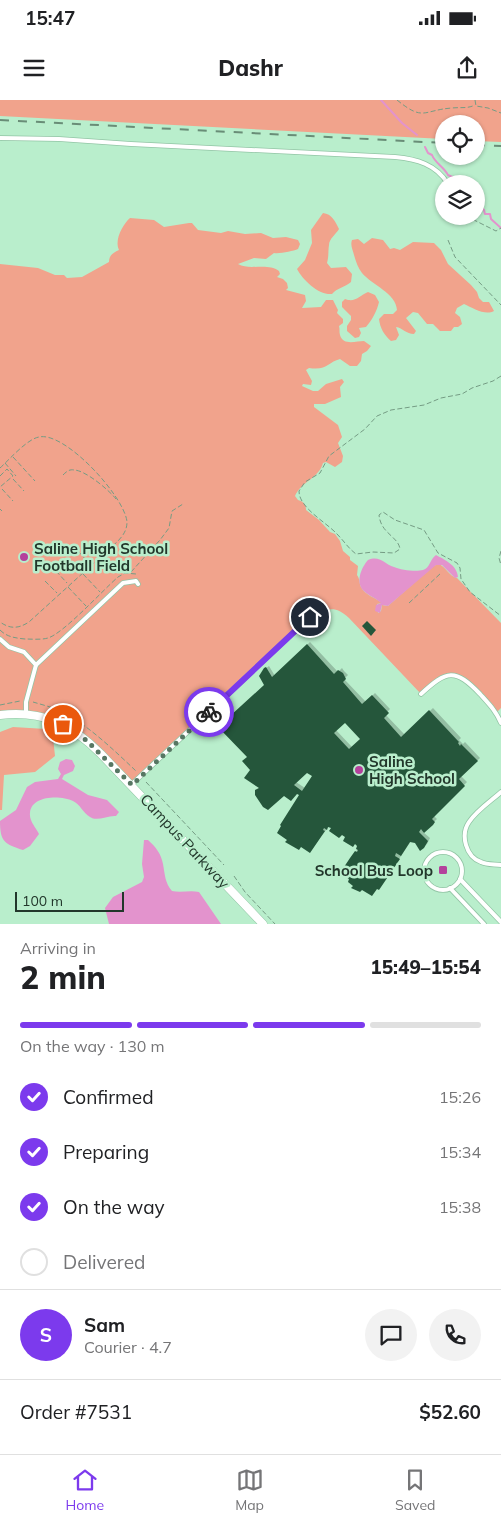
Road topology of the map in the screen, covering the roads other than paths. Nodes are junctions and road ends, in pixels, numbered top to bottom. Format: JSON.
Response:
{"nodes":[{"id":1,"x":0,"y":138,"type":"edge"},
{"id":2,"x":441,"y":175,"type":"edge"},
{"id":3,"x":138,"y":584,"type":"dead end"},
{"id":4,"x":310,"y":617,"type":"dead end"},
{"id":5,"x":0,"y":639,"type":"edge"},
{"id":6,"x":36,"y":665,"type":"junction"},
{"id":7,"x":421,"y":694,"type":"dead end"},
{"id":8,"x":0,"y":714,"type":"edge"},
{"id":9,"x":26,"y":714,"type":"junction"},
{"id":10,"x":501,"y":723,"type":"edge"},
{"id":11,"x":132,"y":785,"type":"junction"},
{"id":12,"x":501,"y":792,"type":"edge"},
{"id":13,"x":501,"y":865,"type":"edge"},
{"id":14,"x":460,"y":879,"type":"junction"},
{"id":15,"x":450,"y":888,"type":"junction"},
{"id":16,"x":501,"y":922,"type":"edge"},
{"id":17,"x":263,"y":924,"type":"edge"},
{"id":18,"x":484,"y":924,"type":"edge"}],
"edges":[{"from":1,"to":2,"type":"lane"},
{"from":3,"to":6,"type":"lane"},
{"from":4,"to":11,"type":"lane"},
{"from":5,"to":6,"type":"lane"},
{"from":6,"to":9,"type":"lane"},
{"from":7,"to":10,"type":"lane"},
{"from":8,"to":9,"type":"street","name":"Campus Parkway"},
{"from":9,"to":11,"type":"street","name":"Campus Parkway"},
{"from":11,"to":17,"type":"street","name":"Campus Parkway"},
{"from":12,"to":13,"type":"lane"},
{"from":14,"to":15,"type":"lane"},
{"from":14,"to":15,"type":"lane"},
{"from":14,"to":16,"type":"lane"},
{"from":15,"to":18,"type":"lane"}]}
